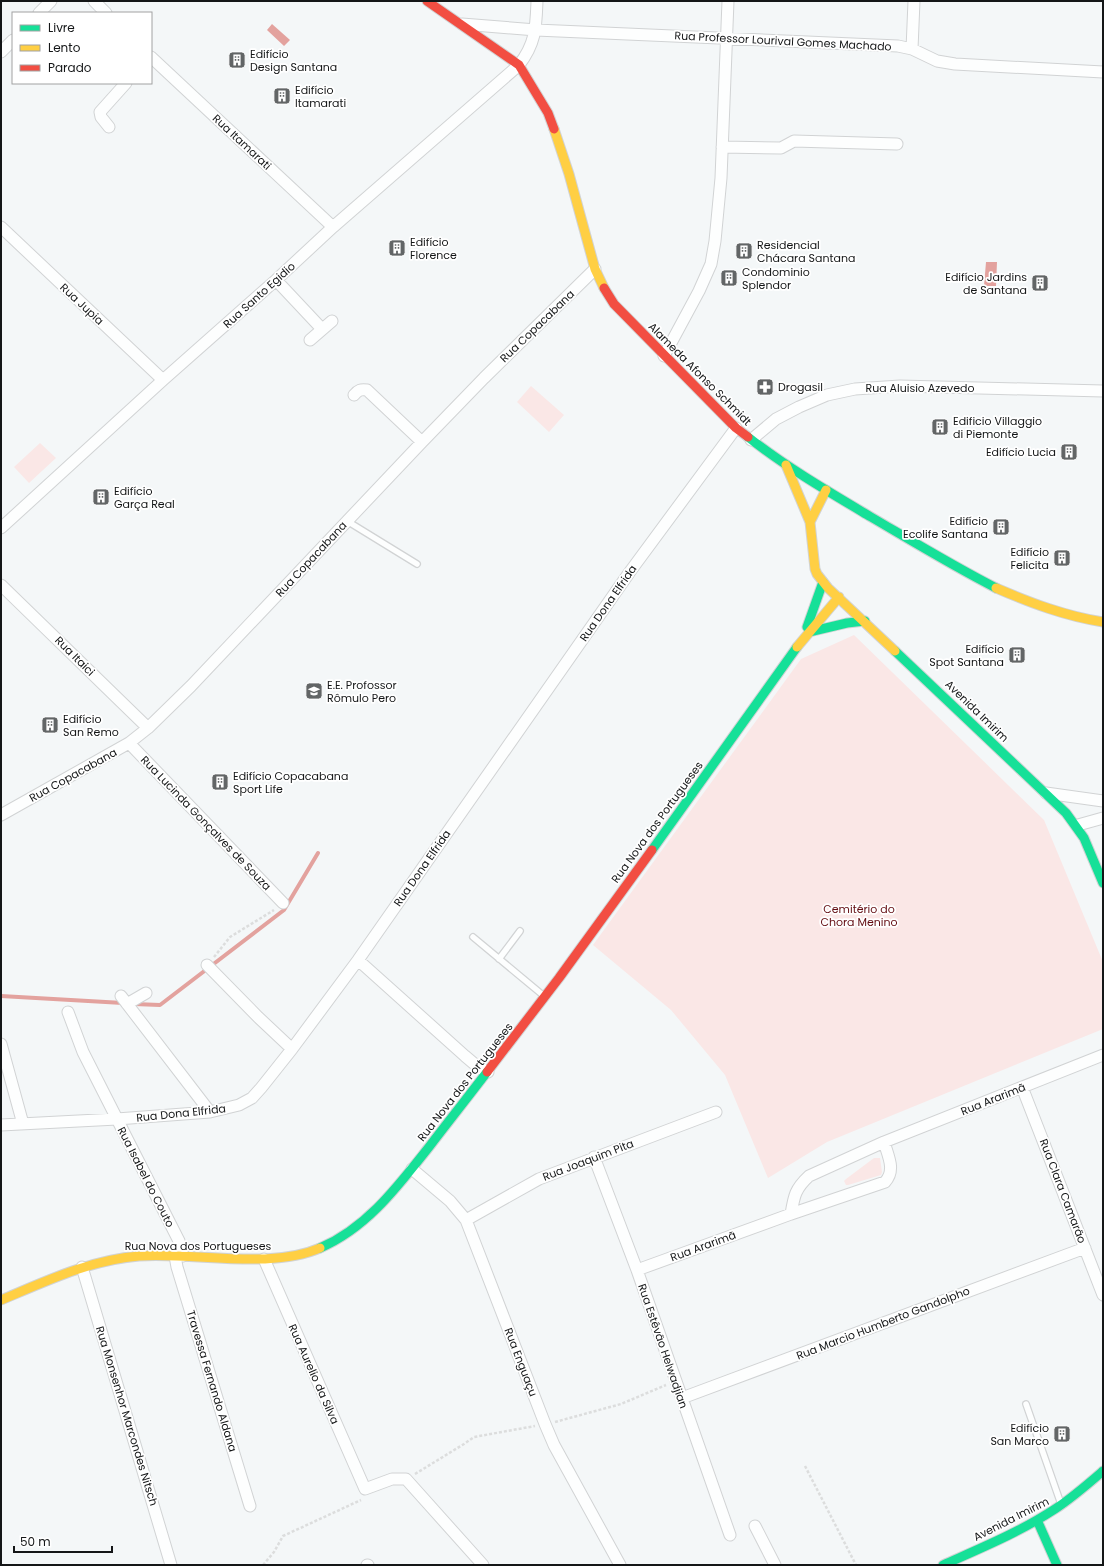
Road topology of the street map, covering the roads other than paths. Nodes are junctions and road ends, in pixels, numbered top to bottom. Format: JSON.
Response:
{"nodes":[{"id":1,"x":51,"y":1,"type":"edge"},
{"id":2,"x":94,"y":1,"type":"edge"},
{"id":3,"x":427,"y":1,"type":"edge"},
{"id":4,"x":537,"y":1,"type":"edge"},
{"id":5,"x":728,"y":1,"type":"edge"},
{"id":6,"x":914,"y":1,"type":"edge"},
{"id":7,"x":40,"y":12,"type":"edge"},
{"id":8,"x":105,"y":12,"type":"edge"},
{"id":9,"x":459,"y":24,"type":"junction"},
{"id":10,"x":536,"y":30,"type":"junction"},
{"id":11,"x":726,"y":38,"type":"junction"},
{"id":12,"x":12,"y":41,"type":"edge"},
{"id":13,"x":912,"y":49,"type":"junction"},
{"id":14,"x":1,"y":52,"type":"edge"},
{"id":15,"x":152,"y":58,"type":"edge"},
{"id":16,"x":520,"y":65,"type":"junction"},
{"id":17,"x":1103,"y":72,"type":"edge"},
{"id":18,"x":125,"y":84,"type":"edge"},
{"id":19,"x":109,"y":126,"type":"dead end"},
{"id":20,"x":897,"y":144,"type":"dead end"},
{"id":21,"x":722,"y":147,"type":"junction"},
{"id":22,"x":333,"y":227,"type":"junction"},
{"id":23,"x":1,"y":228,"type":"edge"},
{"id":24,"x":595,"y":269,"type":"junction"},
{"id":25,"x":276,"y":280,"type":"junction"},
{"id":26,"x":332,"y":321,"type":"dead end"},
{"id":27,"x":322,"y":329,"type":"junction"},
{"id":28,"x":310,"y":340,"type":"dead end"},
{"id":29,"x":664,"y":356,"type":"junction"},
{"id":30,"x":163,"y":380,"type":"junction"},
{"id":31,"x":1103,"y":391,"type":"edge"},
{"id":32,"x":354,"y":395,"type":"dead end"},
{"id":33,"x":736,"y":428,"type":"junction"},
{"id":34,"x":751,"y":440,"type":"junction"},
{"id":35,"x":422,"y":442,"type":"junction"},
{"id":36,"x":786,"y":465,"type":"junction"},
{"id":37,"x":826,"y":490,"type":"junction"},
{"id":38,"x":347,"y":521,"type":"junction"},
{"id":39,"x":810,"y":522,"type":"junction"},
{"id":40,"x":1,"y":528,"type":"edge"},
{"id":41,"x":418,"y":564,"type":"dead end"},
{"id":42,"x":823,"y":582,"type":"junction"},
{"id":43,"x":1,"y":585,"type":"edge"},
{"id":44,"x":839,"y":597,"type":"junction"},
{"id":45,"x":865,"y":621,"type":"junction"},
{"id":46,"x":1103,"y":622,"type":"edge"},
{"id":47,"x":809,"y":632,"type":"junction"},
{"id":48,"x":800,"y":643,"type":"junction"},
{"id":49,"x":148,"y":728,"type":"junction"},
{"id":50,"x":129,"y":743,"type":"junction"},
{"id":51,"x":1046,"y":793,"type":"junction"},
{"id":52,"x":1103,"y":801,"type":"edge"},
{"id":53,"x":1,"y":815,"type":"edge"},
{"id":54,"x":1103,"y":818,"type":"edge"},
{"id":55,"x":1078,"y":825,"type":"junction"},
{"id":56,"x":1103,"y":883,"type":"edge"},
{"id":57,"x":283,"y":903,"type":"road end"},
{"id":58,"x":520,"y":931,"type":"dead end"},
{"id":59,"x":473,"y":938,"type":"dead end"},
{"id":60,"x":499,"y":959,"type":"junction"},
{"id":61,"x":358,"y":960,"type":"junction"},
{"id":62,"x":208,"y":965,"type":"road end"},
{"id":63,"x":146,"y":993,"type":"dead end"},
{"id":64,"x":545,"y":997,"type":"junction"},
{"id":65,"x":68,"y":1012,"type":"dead end"},
{"id":66,"x":1,"y":1044,"type":"edge"},
{"id":67,"x":292,"y":1049,"type":"junction"},
{"id":68,"x":1103,"y":1055,"type":"edge"},
{"id":69,"x":488,"y":1072,"type":"junction"},
{"id":70,"x":1022,"y":1087,"type":"junction"},
{"id":71,"x":210,"y":1112,"type":"junction"},
{"id":72,"x":716,"y":1112,"type":"dead end"},
{"id":73,"x":117,"y":1119,"type":"junction"},
{"id":74,"x":22,"y":1124,"type":"junction"},
{"id":75,"x":1,"y":1125,"type":"edge"},
{"id":76,"x":884,"y":1142,"type":"junction"},
{"id":77,"x":594,"y":1157,"type":"junction"},
{"id":78,"x":412,"y":1169,"type":"junction"},
{"id":79,"x":792,"y":1214,"type":"junction"},
{"id":80,"x":466,"y":1220,"type":"junction"},
{"id":81,"x":1085,"y":1248,"type":"junction"},
{"id":82,"x":179,"y":1256,"type":"junction"},
{"id":83,"x":264,"y":1259,"type":"junction"},
{"id":84,"x":82,"y":1267,"type":"junction"},
{"id":85,"x":637,"y":1270,"type":"junction"},
{"id":86,"x":1103,"y":1295,"type":"edge"},
{"id":87,"x":1,"y":1300,"type":"edge"},
{"id":88,"x":682,"y":1398,"type":"junction"},
{"id":89,"x":1026,"y":1404,"type":"dead end"},
{"id":90,"x":1103,"y":1471,"type":"edge"},
{"id":91,"x":1061,"y":1505,"type":"junction"},
{"id":92,"x":250,"y":1506,"type":"dead end"},
{"id":93,"x":1037,"y":1520,"type":"junction"},
{"id":94,"x":755,"y":1526,"type":"dead end"},
{"id":95,"x":730,"y":1535,"type":"dead end"},
{"id":96,"x":171,"y":1565,"type":"edge"},
{"id":97,"x":483,"y":1565,"type":"edge"},
{"id":98,"x":620,"y":1565,"type":"edge"},
{"id":99,"x":775,"y":1565,"type":"edge"},
{"id":100,"x":944,"y":1565,"type":"edge"},
{"id":101,"x":1057,"y":1565,"type":"edge"}],
"edges":[{"from":1,"to":7,"type":"street"},
{"from":2,"to":8,"type":"street"},
{"from":3,"to":9,"type":"main road","name":"Alameda Afonso Schmidt"},
{"from":4,"to":10,"type":"street","name":"Rua Santo Egidio"},
{"from":5,"to":11,"type":"street"},
{"from":6,"to":13,"type":"street"},
{"from":9,"to":10,"type":"street","name":"Rua Professor Lourival Gomes Machado"},
{"from":9,"to":16,"type":"main road","name":"Alameda Afonso Schmidt"},
{"from":10,"to":11,"type":"street","name":"Rua Professor Lourival Gomes Machado"},
{"from":10,"to":16,"type":"street","name":"Rua Santo Egidio"},
{"from":11,"to":13,"type":"street","name":"Rua Professor Lourival Gomes Machado"},
{"from":11,"to":21,"type":"street"},
{"from":12,"to":14,"type":"street"},
{"from":13,"to":17,"type":"street","name":"Rua Professor Lourival Gomes Machado"},
{"from":15,"to":22,"type":"street","name":"Rua Itamarati"},
{"from":16,"to":22,"type":"street","name":"Rua Santo Egidio"},
{"from":16,"to":24,"type":"main road","name":"Alameda Afonso Schmidt"},
{"from":18,"to":19,"type":"street"},
{"from":20,"to":21,"type":"street"},
{"from":21,"to":29,"type":"street"},
{"from":22,"to":25,"type":"street","name":"Rua Santo Egidio"},
{"from":23,"to":30,"type":"street","name":"Rua Jupia"},
{"from":24,"to":29,"type":"main road","name":"Alameda Afonso Schmidt"},
{"from":24,"to":35,"type":"street","name":"Rua Copacabana"},
{"from":25,"to":27,"type":"street"},
{"from":25,"to":30,"type":"street","name":"Rua Santo Egidio"},
{"from":26,"to":27,"type":"street"},
{"from":27,"to":28,"type":"street"},
{"from":29,"to":33,"type":"main road","name":"Alameda Afonso Schmidt"},
{"from":30,"to":40,"type":"street","name":"Rua Santo Egidio"},
{"from":31,"to":34,"type":"street","name":"Rua Aluisio Azevedo"},
{"from":32,"to":35,"type":"street"},
{"from":33,"to":34,"type":"main road","name":"Alameda Afonso Schmidt"},
{"from":33,"to":61,"type":"street","name":"Rua Dona Elfrida"},
{"from":34,"to":36,"type":"main road","name":"Alameda Afonso Schmidt"},
{"from":35,"to":38,"type":"street","name":"Rua Copacabana"},
{"from":36,"to":37,"type":"main road","name":"Alameda Afonso Schmidt"},
{"from":36,"to":39,"type":"main road","name":"Avenida Imirim"},
{"from":37,"to":39,"type":"main road"},
{"from":37,"to":46,"type":"main road","name":"Alameda Afonso Schmidt"},
{"from":38,"to":41,"type":"lane"},
{"from":38,"to":49,"type":"street","name":"Rua Copacabana"},
{"from":39,"to":42,"type":"main road","name":"Avenida Imirim"},
{"from":42,"to":44,"type":"main road","name":"Avenida Imirim"},
{"from":42,"to":48,"type":"main road","name":"Rua Nova dos Portugueses"},
{"from":43,"to":49,"type":"street","name":"Rua Itaici"},
{"from":44,"to":45,"type":"main road","name":"Avenida Imirim"},
{"from":44,"to":47,"type":"main road","name":"Rua Nova dos Portugueses"},
{"from":45,"to":47,"type":"main road"},
{"from":45,"to":51,"type":"main road","name":"Avenida Imirim"},
{"from":47,"to":48,"type":"main road","name":"Rua Nova dos Portugueses"},
{"from":48,"to":64,"type":"main road","name":"Rua Nova dos Portugueses"},
{"from":49,"to":50,"type":"street","name":"Rua Copacabana"},
{"from":50,"to":53,"type":"street","name":"Rua Copacabana"},
{"from":50,"to":57,"type":"street","name":"Rua Lucinda Gonçalves de Souza"},
{"from":51,"to":52,"type":"street"},
{"from":51,"to":55,"type":"main road","name":"Avenida Imirim"},
{"from":54,"to":55,"type":"street"},
{"from":55,"to":56,"type":"main road","name":"Avenida Imirim"},
{"from":58,"to":60,"type":"lane"},
{"from":59,"to":60,"type":"lane"},
{"from":60,"to":64,"type":"lane"},
{"from":61,"to":67,"type":"street","name":"Rua Dona Elfrida"},
{"from":61,"to":69,"type":"street"},
{"from":62,"to":67,"type":"street"},
{"from":63,"to":71,"type":"street"},
{"from":64,"to":69,"type":"main road","name":"Rua Nova dos Portugueses"},
{"from":65,"to":73,"type":"street","name":"Rua Isabel do Couto"},
{"from":66,"to":74,"type":"street"},
{"from":67,"to":71,"type":"street","name":"Rua Dona Elfrida"},
{"from":68,"to":70,"type":"street","name":"Rua Ararimã"},
{"from":69,"to":78,"type":"main road","name":"Rua Nova dos Portugueses"},
{"from":70,"to":76,"type":"street","name":"Rua Ararimã"},
{"from":70,"to":81,"type":"street","name":"Rua Clara Camarão"},
{"from":71,"to":73,"type":"street","name":"Rua Dona Elfrida"},
{"from":72,"to":77,"type":"street","name":"Rua Joaquim Pita"},
{"from":73,"to":74,"type":"street","name":"Rua Dona Elfrida"},
{"from":73,"to":82,"type":"street","name":"Rua Isabel do Couto"},
{"from":74,"to":75,"type":"street","name":"Rua Dona Elfrida"},
{"from":76,"to":79,"type":"street","name":"Rua Ararimã"},
{"from":76,"to":79,"type":"street","name":"Rua Ararimã"},
{"from":77,"to":80,"type":"street","name":"Rua Joaquim Pita"},
{"from":77,"to":85,"type":"street","name":"Rua Estêvão Helwadjian"},
{"from":78,"to":80,"type":"street","name":"Rua Enguaçu"},
{"from":78,"to":83,"type":"main road","name":"Rua Nova dos Portugueses"},
{"from":79,"to":85,"type":"street","name":"Rua Ararimã"},
{"from":80,"to":98,"type":"street","name":"Rua Enguaçu"},
{"from":81,"to":86,"type":"street","name":"Rua Clara Camarão"},
{"from":81,"to":88,"type":"street","name":"Rua Marcio Humberto Gandolpho"},
{"from":82,"to":83,"type":"main road","name":"Rua Nova dos Portugueses"},
{"from":82,"to":84,"type":"main road","name":"Rua Nova dos Portugueses"},
{"from":82,"to":92,"type":"street","name":"Travessa Fernando Aldana"},
{"from":83,"to":97,"type":"street","name":"Rua Aurelio da Silva"},
{"from":84,"to":87,"type":"main road","name":"Rua Nova dos Portugueses"},
{"from":84,"to":96,"type":"street","name":"Rua Monsenhor Marcondes Nitsch"},
{"from":85,"to":88,"type":"street","name":"Rua Estêvão Helwadjian"},
{"from":88,"to":95,"type":"street","name":"Rua Estêvão Helwadjian"},
{"from":89,"to":91,"type":"lane"},
{"from":90,"to":91,"type":"main road","name":"Avenida Imirim"},
{"from":91,"to":93,"type":"main road","name":"Avenida Imirim"},
{"from":93,"to":100,"type":"main road","name":"Avenida Imirim"},
{"from":93,"to":101,"type":"main road"},
{"from":94,"to":99,"type":"street"}]}
